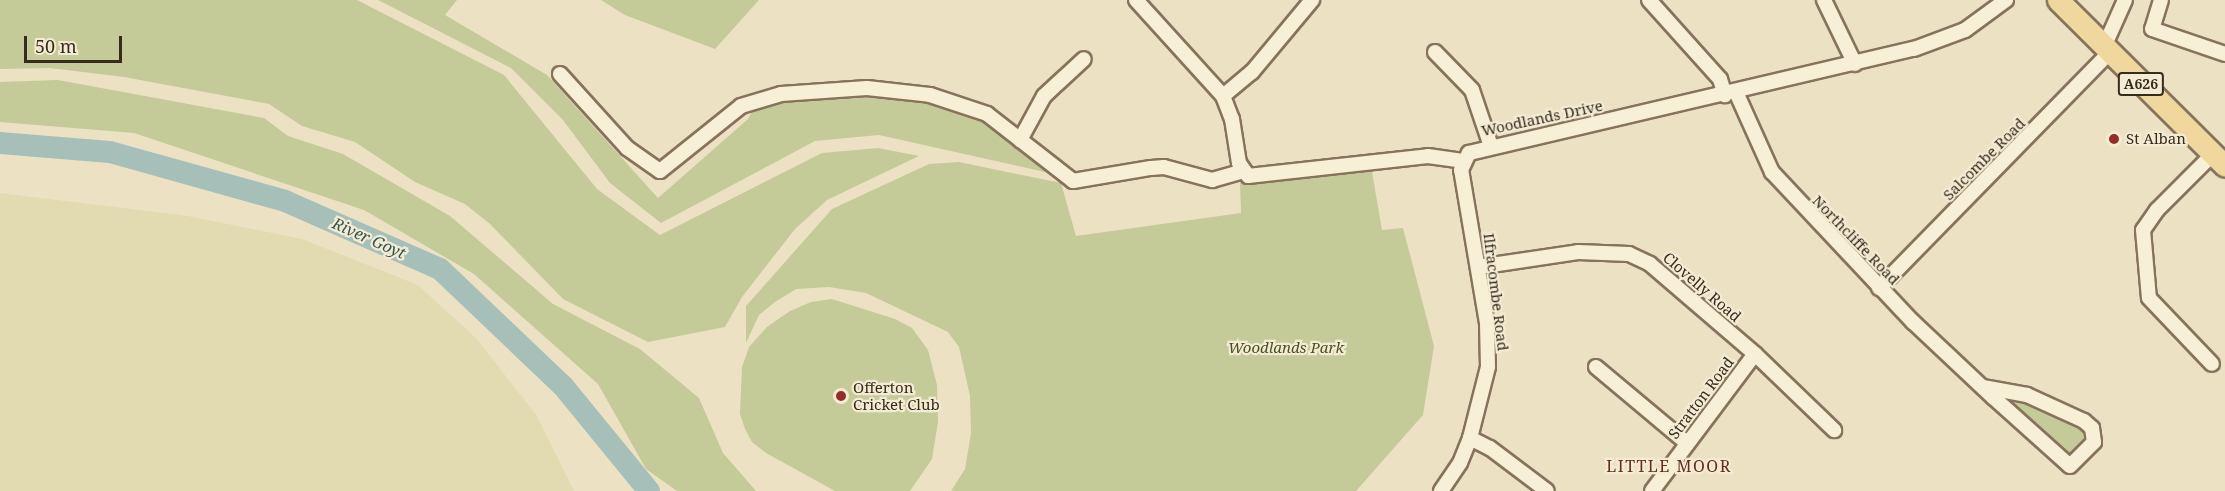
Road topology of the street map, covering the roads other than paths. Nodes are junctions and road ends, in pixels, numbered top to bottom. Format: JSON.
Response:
{"nodes":[{"id":1,"x":1137,"y":0,"type":"edge"},
{"id":2,"x":1312,"y":0,"type":"edge"},
{"id":3,"x":1648,"y":0,"type":"edge"},
{"id":4,"x":1824,"y":0,"type":"edge"},
{"id":5,"x":2006,"y":0,"type":"edge"},
{"id":6,"x":2058,"y":0,"type":"edge"},
{"id":7,"x":2125,"y":0,"type":"edge"},
{"id":8,"x":2161,"y":0,"type":"edge"},
{"id":9,"x":2107,"y":49,"type":"junction"},
{"id":10,"x":1435,"y":52,"type":"dead end"},
{"id":11,"x":2225,"y":54,"type":"edge"},
{"id":12,"x":1084,"y":59,"type":"dead end"},
{"id":13,"x":1855,"y":64,"type":"junction"},
{"id":14,"x":560,"y":74,"type":"dead end"},
{"id":15,"x":1730,"y":94,"type":"junction"},
{"id":16,"x":1223,"y":96,"type":"junction"},
{"id":17,"x":1020,"y":140,"type":"junction"},
{"id":18,"x":1491,"y":146,"type":"junction"},
{"id":19,"x":1463,"y":161,"type":"junction"},
{"id":20,"x":2218,"y":161,"type":"edge"},
{"id":21,"x":1243,"y":171,"type":"junction"},
{"id":22,"x":1478,"y":267,"type":"junction"},
{"id":23,"x":1879,"y":288,"type":"junction"},
{"id":24,"x":1755,"y":354,"type":"junction"},
{"id":25,"x":2212,"y":364,"type":"dead end"},
{"id":26,"x":1596,"y":367,"type":"dead end"},
{"id":27,"x":1983,"y":387,"type":"junction"},
{"id":28,"x":1834,"y":430,"type":"dead end"},
{"id":29,"x":1470,"y":438,"type":"junction"},
{"id":30,"x":1687,"y":443,"type":"junction"},
{"id":31,"x":1441,"y":491,"type":"edge"},
{"id":32,"x":1547,"y":491,"type":"edge"},
{"id":33,"x":1652,"y":491,"type":"edge"}],
"edges":[{"from":1,"to":16,"type":"street"},
{"from":2,"to":16,"type":"street"},
{"from":3,"to":15,"type":"street","name":"Northcliffe Road"},
{"from":4,"to":13,"type":"street"},
{"from":5,"to":13,"type":"street","name":"Woodlands Drive"},
{"from":6,"to":9,"type":"main road","number":"A626"},
{"from":7,"to":9,"type":"street"},
{"from":8,"to":11,"type":"street"},
{"from":9,"to":20,"type":"main road","number":"A626"},
{"from":9,"to":23,"type":"street","name":"Salcombe Road"},
{"from":10,"to":18,"type":"street"},
{"from":12,"to":17,"type":"street"},
{"from":13,"to":15,"type":"street","name":"Woodlands Drive"},
{"from":14,"to":17,"type":"street"},
{"from":15,"to":18,"type":"street","name":"Woodlands Drive"},
{"from":15,"to":23,"type":"street","name":"Northcliffe Road"},
{"from":16,"to":21,"type":"street"},
{"from":17,"to":21,"type":"street"},
{"from":18,"to":19,"type":"street","name":"Woodlands Drive"},
{"from":19,"to":21,"type":"street"},
{"from":19,"to":22,"type":"street","name":"Ilfracombe Road"},
{"from":20,"to":25,"type":"street"},
{"from":22,"to":24,"type":"street","name":"Clovelly Road"},
{"from":22,"to":29,"type":"street","name":"Ilfracombe Road"},
{"from":23,"to":27,"type":"street","name":"Northcliffe Road"},
{"from":24,"to":28,"type":"street","name":"Clovelly Road"},
{"from":24,"to":30,"type":"street","name":"Stratton Road"},
{"from":26,"to":30,"type":"street"},
{"from":27,"to":27,"type":"street","name":"Northcliffe Road"},
{"from":29,"to":31,"type":"street","name":"Ilfracombe Road"},
{"from":29,"to":32,"type":"street"},
{"from":30,"to":33,"type":"street","name":"Stratton Road"}]}
